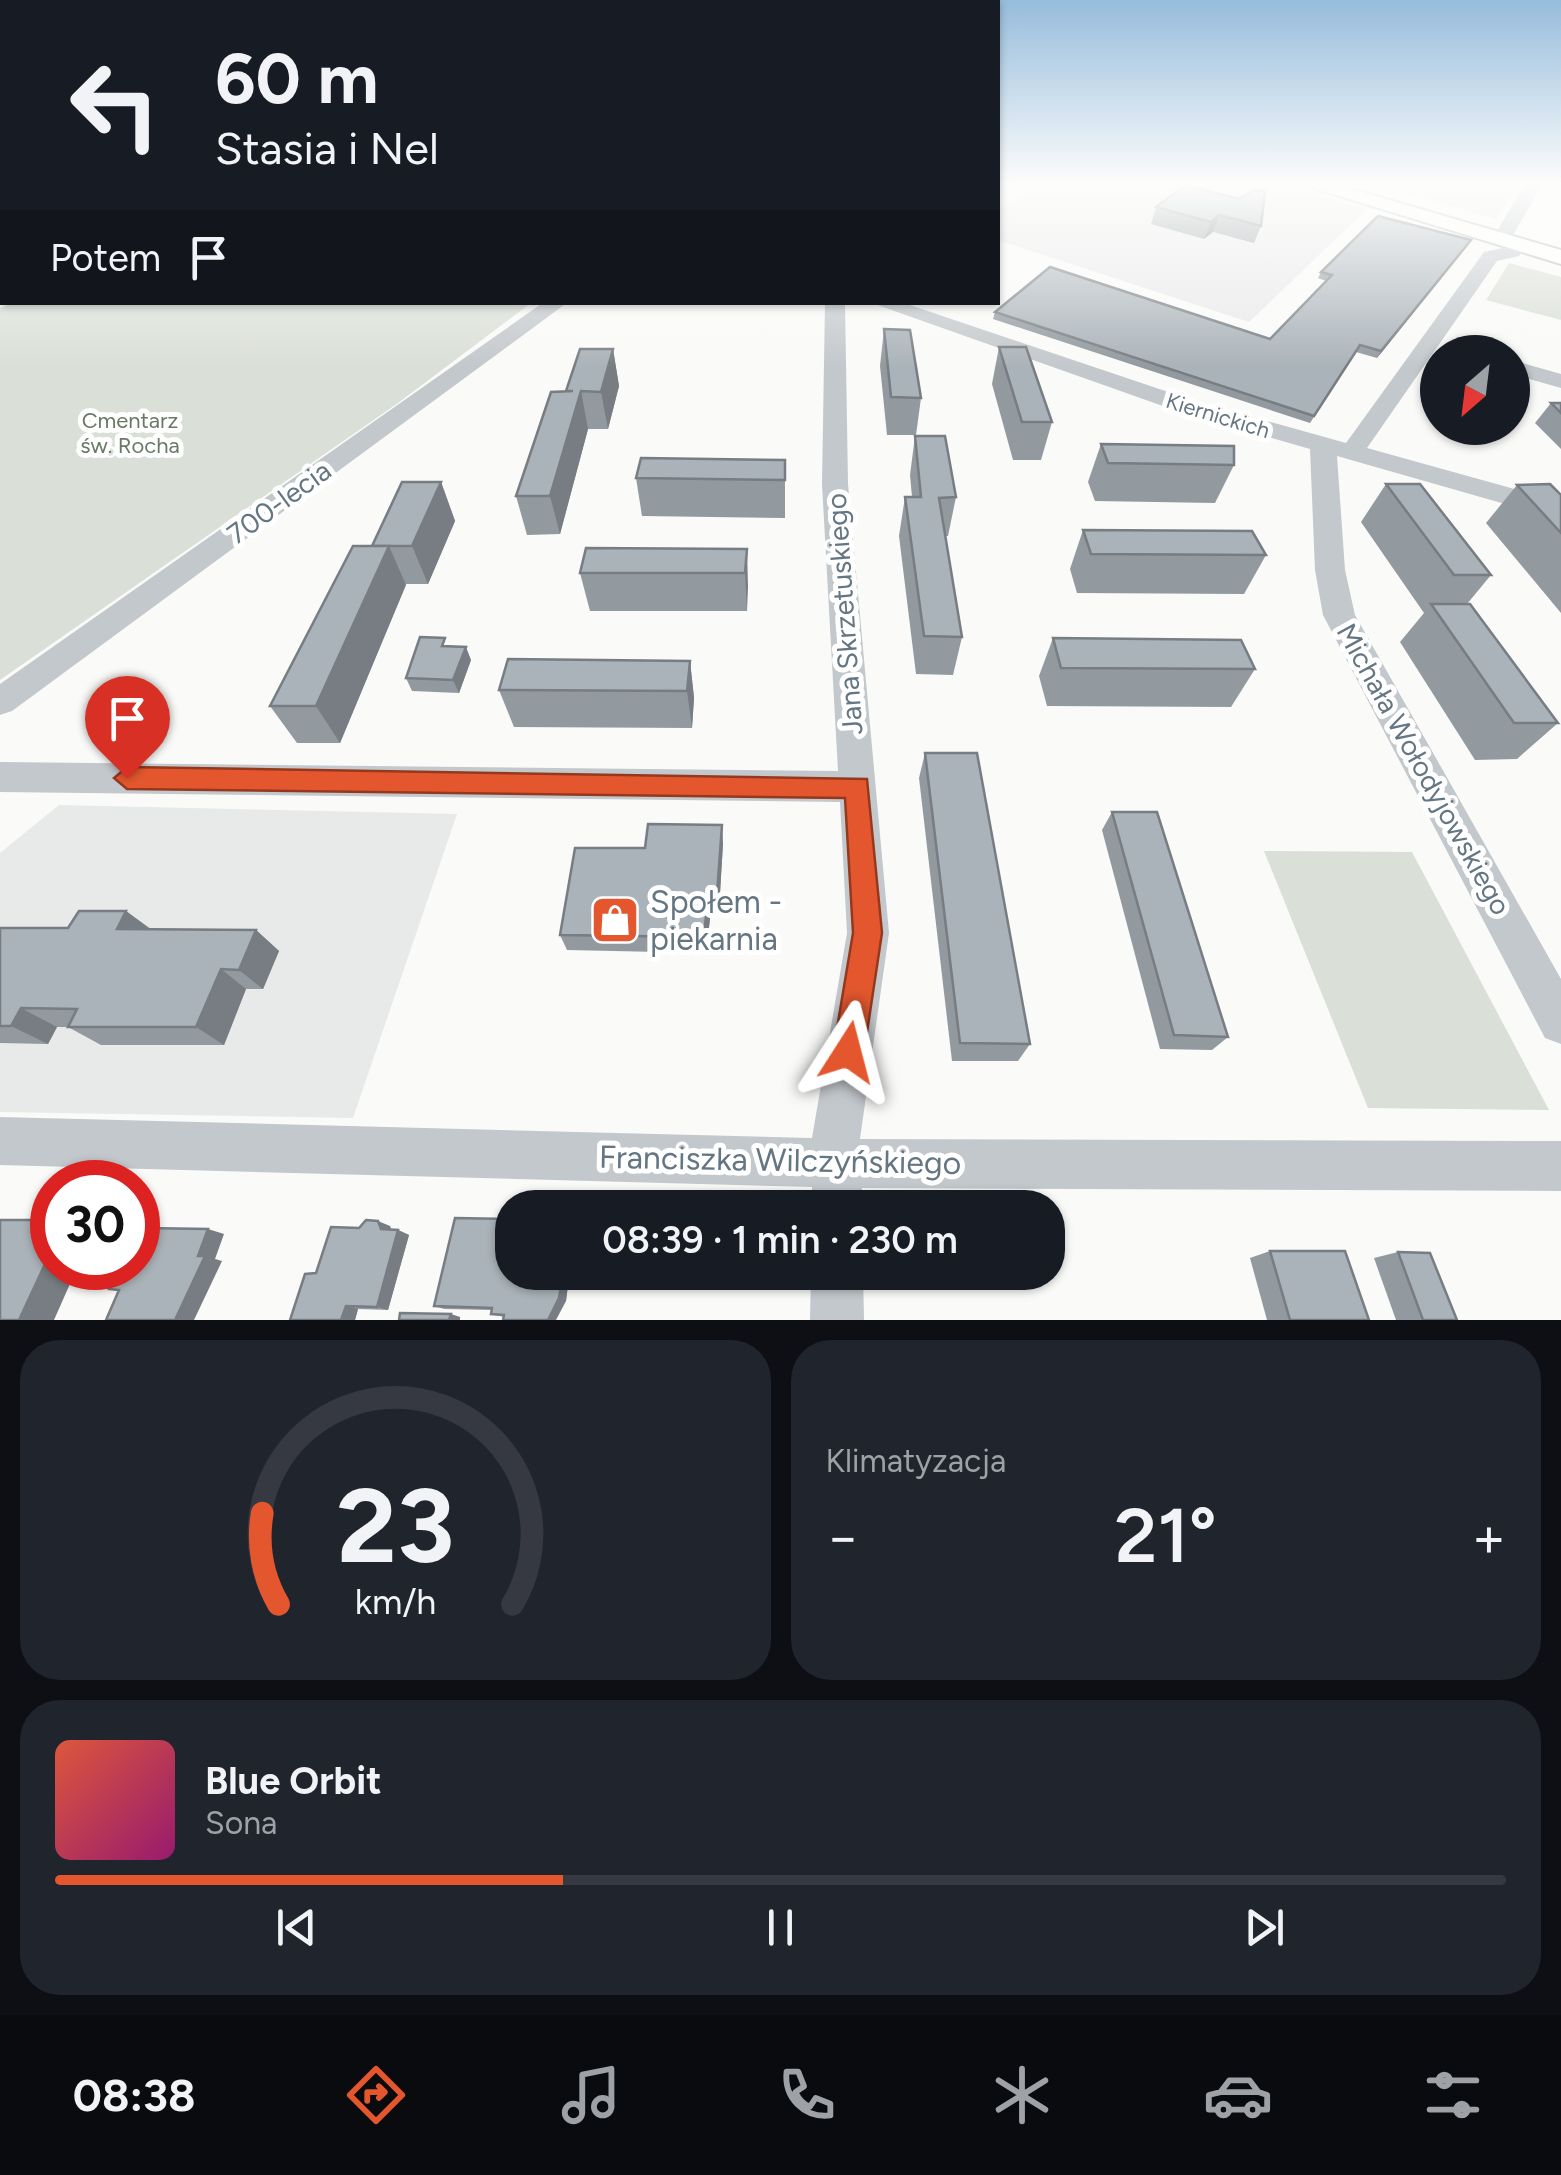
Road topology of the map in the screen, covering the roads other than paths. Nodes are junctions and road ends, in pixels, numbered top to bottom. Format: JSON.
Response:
{"nodes":[{"id":1,"x":1505,"y":245,"type":"edge"},
{"id":2,"x":1521,"y":245,"type":"edge"},
{"id":3,"x":1536,"y":245,"type":"edge"},
{"id":4,"x":1561,"y":247,"type":"edge"},
{"id":5,"x":1561,"y":256,"type":"edge"},
{"id":6,"x":554,"y":305,"type":"edge"},
{"id":7,"x":835,"y":305,"type":"edge"},
{"id":8,"x":888,"y":305,"type":"edge"},
{"id":9,"x":1436,"y":335,"type":"edge"},
{"id":10,"x":1420,"y":355,"type":"edge"},
{"id":11,"x":1530,"y":372,"type":"edge"},
{"id":12,"x":1561,"y":381,"type":"edge"},
{"id":13,"x":1337,"y":449,"type":"junction"},
{"id":14,"x":1561,"y":510,"type":"edge"},
{"id":15,"x":0,"y":702,"type":"edge"},
{"id":16,"x":0,"y":777,"type":"edge"},
{"id":17,"x":858,"y":787,"type":"junction"},
{"id":18,"x":1561,"y":1022,"type":"edge"},
{"id":19,"x":0,"y":1141,"type":"edge"},
{"id":20,"x":1561,"y":1166,"type":"edge"},
{"id":21,"x":837,"y":1185,"type":"edge"},
{"id":22,"x":837,"y":1290,"type":"edge"},
{"id":23,"x":837,"y":1320,"type":"edge"}],
"edges":[{"from":1,"to":9,"type":"street"},
{"from":2,"to":5,"type":"main road"},
{"from":3,"to":4,"type":"main road"},
{"from":6,"to":15,"type":"street","name":"700-lecia"},
{"from":7,"to":17,"type":"street","name":"Jana Skrzetuskiego"},
{"from":8,"to":13,"type":"street","name":"Kiernickich"},
{"from":10,"to":13,"type":"street"},
{"from":11,"to":12,"type":"street"},
{"from":13,"to":14,"type":"street","name":"Kiernickich"},
{"from":13,"to":18,"type":"street","name":"Michała Wołodyjowskiego"},
{"from":16,"to":17,"type":"street"},
{"from":17,"to":21,"type":"street","name":"Jana Skrzetuskiego"},
{"from":19,"to":21,"type":"street","name":"Franciszka Wilczyńskiego"},
{"from":20,"to":21,"type":"street","name":"Franciszka Wilczyńskiego"},
{"from":22,"to":23,"type":"street"}]}
